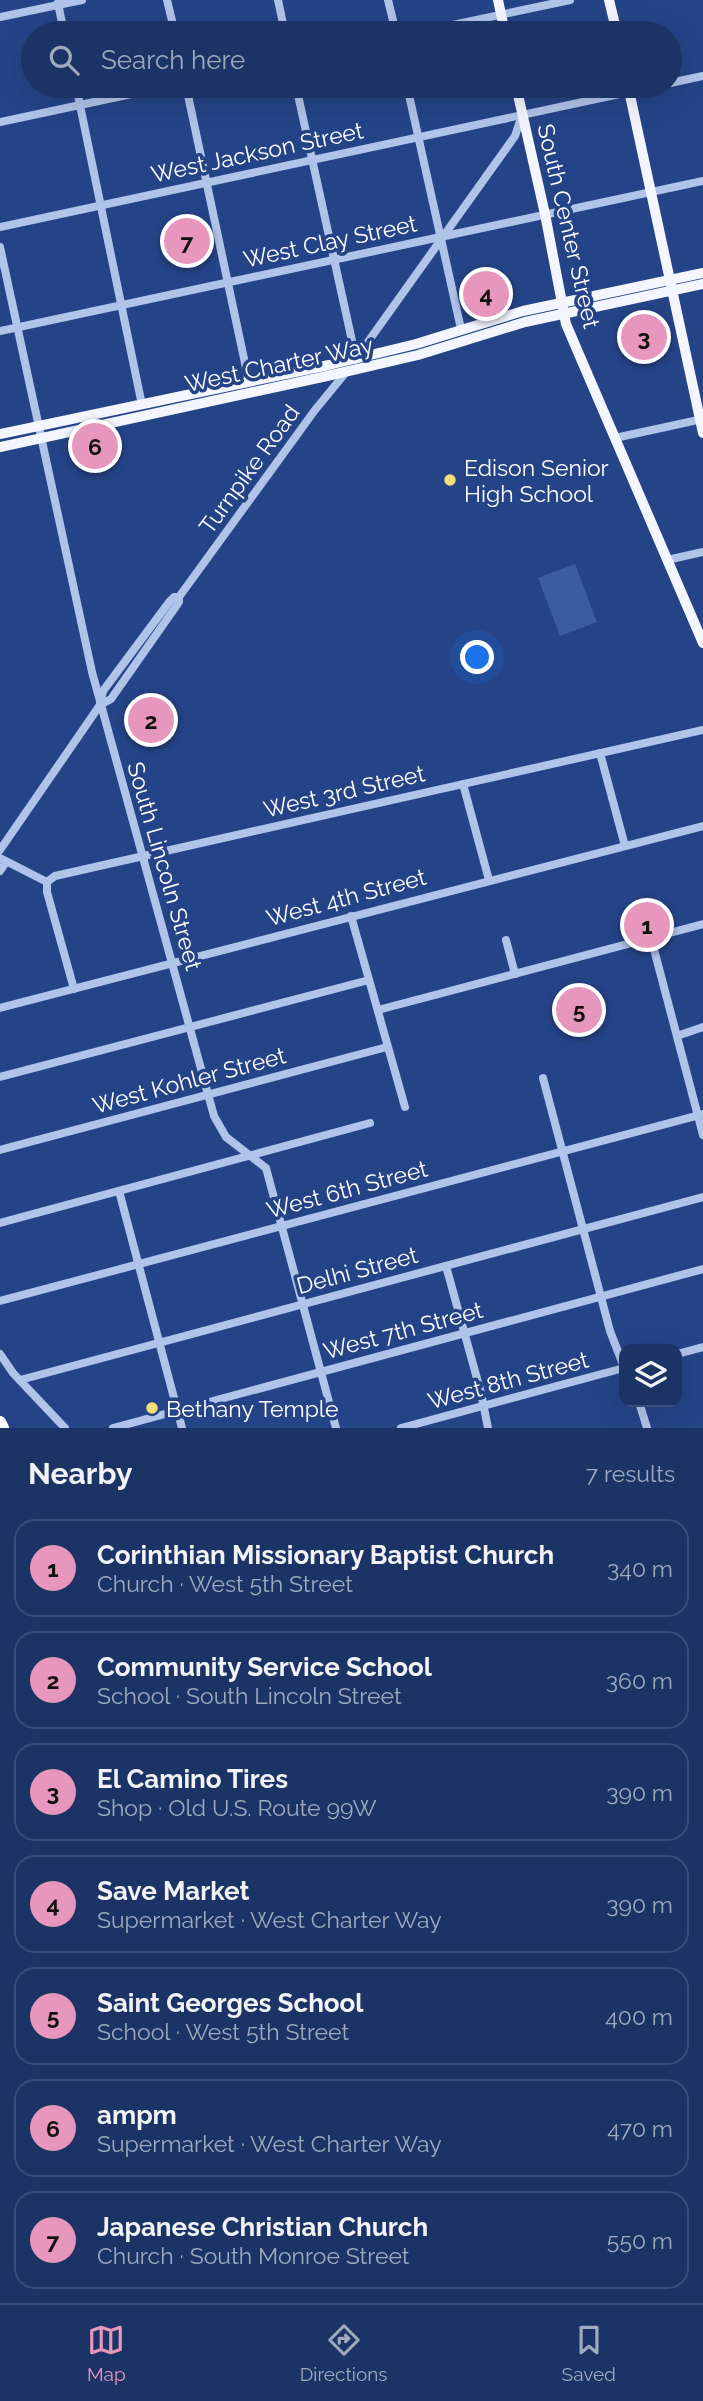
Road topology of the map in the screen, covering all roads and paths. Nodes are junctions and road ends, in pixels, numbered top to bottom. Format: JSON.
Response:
{"nodes":[{"id":1,"x":82,"y":0,"type":"edge"},
{"id":2,"x":167,"y":0,"type":"edge"},
{"id":3,"x":278,"y":0,"type":"edge"},
{"id":4,"x":388,"y":0,"type":"edge"},
{"id":5,"x":498,"y":0,"type":"edge"},
{"id":6,"x":570,"y":0,"type":"edge"},
{"id":7,"x":609,"y":0,"type":"edge"},
{"id":8,"x":58,"y":3,"type":"edge"},
{"id":9,"x":501,"y":15,"type":"junction"},
{"id":10,"x":0,"y":17,"type":"edge"},
{"id":11,"x":62,"y":21,"type":"edge"},
{"id":12,"x":172,"y":21,"type":"edge"},
{"id":13,"x":282,"y":21,"type":"edge"},
{"id":14,"x":393,"y":21,"type":"edge"},
{"id":15,"x":472,"y":21,"type":"edge"},
{"id":16,"x":502,"y":21,"type":"edge"},
{"id":17,"x":614,"y":21,"type":"edge"},
{"id":18,"x":703,"y":76,"type":"edge"},
{"id":19,"x":682,"y":80,"type":"edge"},
{"id":20,"x":79,"y":98,"type":"edge"},
{"id":21,"x":113,"y":98,"type":"edge"},
{"id":22,"x":189,"y":98,"type":"edge"},
{"id":23,"x":299,"y":98,"type":"edge"},
{"id":24,"x":410,"y":98,"type":"edge"},
{"id":25,"x":518,"y":98,"type":"edge"},
{"id":26,"x":592,"y":98,"type":"edge"},
{"id":27,"x":631,"y":98,"type":"edge"},
{"id":28,"x":80,"y":105,"type":"junction"},
{"id":29,"x":522,"y":115,"type":"junction"},
{"id":30,"x":0,"y":122,"type":"edge"},
{"id":31,"x":418,"y":137,"type":"junction"},
{"id":32,"x":312,"y":160,"type":"junction"},
{"id":33,"x":703,"y":181,"type":"edge"},
{"id":34,"x":207,"y":183,"type":"junction"},
{"id":35,"x":651,"y":192,"type":"junction"},
{"id":36,"x":101,"y":205,"type":"junction"},
{"id":37,"x":545,"y":214,"type":"junction"},
{"id":38,"x":0,"y":227,"type":"edge"},
{"id":39,"x":442,"y":236,"type":"junction"},
{"id":40,"x":0,"y":247,"type":"edge"},
{"id":41,"x":334,"y":260,"type":"junction"},
{"id":42,"x":703,"y":273,"type":"edge"},
{"id":43,"x":229,"y":282,"type":"junction"},
{"id":44,"x":703,"y":284,"type":"edge"},
{"id":45,"x":671,"y":285,"type":"junction"},
{"id":46,"x":123,"y":305,"type":"junction"},
{"id":47,"x":563,"y":308,"type":"junction"},
{"id":48,"x":18,"y":327,"type":"junction"},
{"id":49,"x":461,"y":329,"type":"junction"},
{"id":50,"x":0,"y":331,"type":"edge"},
{"id":51,"x":356,"y":359,"type":"junction"},
{"id":52,"x":347,"y":371,"type":"junction"},
{"id":53,"x":248,"y":382,"type":"junction"},
{"id":54,"x":219,"y":399,"type":"junction"},
{"id":55,"x":142,"y":405,"type":"junction"},
{"id":56,"x":701,"y":419,"type":"edge"},
{"id":57,"x":111,"y":422,"type":"junction"},
{"id":58,"x":39,"y":432,"type":"junction"},
{"id":59,"x":703,"y":433,"type":"edge"},
{"id":60,"x":0,"y":434,"type":"edge"},
{"id":61,"x":615,"y":438,"type":"junction"},
{"id":62,"x":0,"y":447,"type":"edge"},
{"id":63,"x":703,"y":552,"type":"edge"},
{"id":64,"x":667,"y":560,"type":"junction"},
{"id":65,"x":703,"y":643,"type":"edge"},
{"id":66,"x":100,"y":705,"type":"junction"},
{"id":67,"x":703,"y":730,"type":"edge"},
{"id":68,"x":600,"y":753,"type":"junction"},
{"id":69,"x":463,"y":784,"type":"junction"},
{"id":70,"x":703,"y":826,"type":"edge"},
{"id":71,"x":625,"y":846,"type":"junction"},
{"id":72,"x":0,"y":850,"type":"edge"},
{"id":73,"x":143,"y":856,"type":"junction"},
{"id":74,"x":3,"y":860,"type":"edge"},
{"id":75,"x":0,"y":871,"type":"edge"},
{"id":76,"x":489,"y":880,"type":"junction"},
{"id":77,"x":47,"y":882,"type":"junction"},
{"id":78,"x":351,"y":916,"type":"junction"},
{"id":79,"x":703,"y":924,"type":"edge"},
{"id":80,"x":651,"y":938,"type":"junction"},
{"id":81,"x":506,"y":940,"type":"dead end"},
{"id":82,"x":173,"y":963,"type":"junction"},
{"id":83,"x":515,"y":974,"type":"junction"},
{"id":84,"x":369,"y":980,"type":"junction"},
{"id":85,"x":74,"y":989,"type":"junction"},
{"id":86,"x":0,"y":1008,"type":"edge"},
{"id":87,"x":378,"y":1010,"type":"junction"},
{"id":88,"x":190,"y":1027,"type":"junction"},
{"id":89,"x":703,"y":1027,"type":"edge"},
{"id":90,"x":677,"y":1035,"type":"junction"},
{"id":91,"x":387,"y":1046,"type":"junction"},
{"id":92,"x":0,"y":1077,"type":"edge"},
{"id":93,"x":543,"y":1078,"type":"dead end"},
{"id":94,"x":208,"y":1094,"type":"junction"},
{"id":95,"x":405,"y":1107,"type":"dead end"},
{"id":96,"x":700,"y":1114,"type":"edge"},
{"id":97,"x":370,"y":1123,"type":"dead end"},
{"id":98,"x":703,"y":1135,"type":"edge"},
{"id":99,"x":0,"y":1150,"type":"edge"},
{"id":100,"x":562,"y":1151,"type":"junction"},
{"id":101,"x":250,"y":1156,"type":"junction"},
{"id":102,"x":119,"y":1191,"type":"junction"},
{"id":103,"x":703,"y":1197,"type":"edge"},
{"id":104,"x":0,"y":1223,"type":"edge"},
{"id":105,"x":282,"y":1226,"type":"junction"},
{"id":106,"x":583,"y":1230,"type":"junction"},
{"id":107,"x":139,"y":1264,"type":"junction"},
{"id":108,"x":446,"y":1266,"type":"junction"},
{"id":109,"x":703,"y":1269,"type":"edge"},
{"id":110,"x":601,"y":1297,"type":"junction"},
{"id":111,"x":0,"y":1301,"type":"edge"},
{"id":112,"x":304,"y":1304,"type":"junction"},
{"id":113,"x":465,"y":1333,"type":"junction"},
{"id":114,"x":159,"y":1343,"type":"junction"},
{"id":115,"x":703,"y":1347,"type":"edge"},
{"id":116,"x":682,"y":1353,"type":"edge"},
{"id":117,"x":0,"y":1354,"type":"edge"},
{"id":118,"x":619,"y":1356,"type":"edge"},
{"id":119,"x":619,"y":1369,"type":"edge"},
{"id":120,"x":321,"y":1372,"type":"junction"},
{"id":121,"x":20,"y":1380,"type":"junction"},
{"id":122,"x":484,"y":1406,"type":"junction"},
{"id":123,"x":641,"y":1407,"type":"edge"},
{"id":124,"x":177,"y":1411,"type":"junction"},
{"id":125,"x":0,"y":1422,"type":"edge"},
{"id":126,"x":3,"y":1428,"type":"edge"},
{"id":127,"x":65,"y":1428,"type":"edge"},
{"id":128,"x":113,"y":1428,"type":"edge"},
{"id":129,"x":182,"y":1428,"type":"edge"},
{"id":130,"x":336,"y":1428,"type":"edge"},
{"id":131,"x":401,"y":1428,"type":"edge"},
{"id":132,"x":488,"y":1428,"type":"edge"},
{"id":133,"x":647,"y":1428,"type":"edge"}],
"edges":[{"from":1,"to":8,"type":"street"},
{"from":2,"to":12,"type":"street"},
{"from":3,"to":13,"type":"street"},
{"from":4,"to":14,"type":"street"},
{"from":5,"to":9,"type":"main road"},
{"from":6,"to":9,"type":"street"},
{"from":7,"to":17,"type":"main road"},
{"from":8,"to":10,"type":"street"},
{"from":8,"to":11,"type":"street"},
{"from":9,"to":15,"type":"street"},
{"from":9,"to":16,"type":"main road"},
{"from":18,"to":19,"type":"street"},
{"from":20,"to":28,"type":"street"},
{"from":21,"to":28,"type":"street"},
{"from":22,"to":34,"type":"street"},
{"from":23,"to":32,"type":"street"},
{"from":24,"to":31,"type":"street"},
{"from":25,"to":29,"type":"main road","name":"South Center Street"},
{"from":26,"to":29,"type":"street","name":"West Jackson Street"},
{"from":27,"to":35,"type":"main road"},
{"from":28,"to":30,"type":"street"},
{"from":28,"to":36,"type":"street"},
{"from":29,"to":31,"type":"street","name":"West Jackson Street"},
{"from":29,"to":37,"type":"main road","name":"South Center Street"},
{"from":29,"to":39,"type":"street","name":"Turnpike Road"},
{"from":31,"to":32,"type":"street","name":"West Jackson Street"},
{"from":31,"to":39,"type":"street"},
{"from":32,"to":34,"type":"street","name":"West Jackson Street"},
{"from":32,"to":41,"type":"street"},
{"from":33,"to":35,"type":"street","name":"West Clay Street"},
{"from":34,"to":36,"type":"street","name":"West Jackson Street"},
{"from":34,"to":43,"type":"street"},
{"from":35,"to":37,"type":"street","name":"West Clay Street"},
{"from":35,"to":45,"type":"main road"},
{"from":36,"to":38,"type":"street","name":"West Jackson Street"},
{"from":36,"to":46,"type":"street"},
{"from":37,"to":39,"type":"street","name":"West Clay Street"},
{"from":37,"to":47,"type":"main road","name":"South Center Street"},
{"from":39,"to":41,"type":"street","name":"West Clay Street"},
{"from":39,"to":49,"type":"street"},
{"from":39,"to":51,"type":"street","name":"Turnpike Road"},
{"from":40,"to":48,"type":"street","name":"South Lincoln Street"},
{"from":41,"to":43,"type":"street","name":"West Clay Street"},
{"from":41,"to":51,"type":"street"},
{"from":42,"to":45,"type":"main road"},
{"from":43,"to":46,"type":"street","name":"West Clay Street"},
{"from":43,"to":53,"type":"street"},
{"from":44,"to":45,"type":"main road"},
{"from":45,"to":47,"type":"main road"},
{"from":45,"to":56,"type":"main road"},
{"from":46,"to":48,"type":"street","name":"West Clay Street"},
{"from":46,"to":55,"type":"street"},
{"from":47,"to":49,"type":"main road","name":"West Charter Way"},
{"from":47,"to":52,"type":"main road","name":"West Charter Way"},
{"from":47,"to":61,"type":"main road","name":"South Center Street"},
{"from":48,"to":50,"type":"street","name":"West Clay Street"},
{"from":48,"to":58,"type":"street","name":"South Lincoln Street"},
{"from":49,"to":51,"type":"main road","name":"West Charter Way"},
{"from":51,"to":52,"type":"street","name":"Turnpike Road"},
{"from":51,"to":53,"type":"main road","name":"West Charter Way"},
{"from":52,"to":54,"type":"main road","name":"West Charter Way"},
{"from":52,"to":66,"type":"street","name":"Turnpike Road"},
{"from":53,"to":54,"type":"main road"},
{"from":53,"to":55,"type":"main road","name":"West Charter Way"},
{"from":54,"to":57,"type":"main road","name":"West Charter Way"},
{"from":55,"to":57,"type":"main road"},
{"from":55,"to":58,"type":"main road","name":"West Charter Way"},
{"from":56,"to":59,"type":"main road"},
{"from":56,"to":61,"type":"street"},
{"from":57,"to":58,"type":"main road","name":"West Charter Way"},
{"from":58,"to":60,"type":"main road","name":"West Charter Way"},
{"from":58,"to":62,"type":"main road","name":"West Charter Way"},
{"from":58,"to":66,"type":"street","name":"South Lincoln Street"},
{"from":61,"to":64,"type":"main road","name":"South Center Street"},
{"from":63,"to":64,"type":"street"},
{"from":64,"to":65,"type":"main road","name":"South Center Street"},
{"from":66,"to":72,"type":"street","name":"Turnpike Road"},
{"from":66,"to":73,"type":"street","name":"South Lincoln Street"},
{"from":67,"to":68,"type":"street","name":"West 3rd Street"},
{"from":68,"to":69,"type":"street","name":"West 3rd Street"},
{"from":68,"to":71,"type":"street"},
{"from":69,"to":73,"type":"street","name":"West 3rd Street"},
{"from":69,"to":76,"type":"street"},
{"from":70,"to":71,"type":"street","name":"West 4th Street"},
{"from":71,"to":76,"type":"street","name":"West 4th Street"},
{"from":73,"to":77,"type":"street","name":"West 3rd Street"},
{"from":73,"to":82,"type":"street","name":"South Lincoln Street"},
{"from":74,"to":75,"type":"street"},
{"from":74,"to":77,"type":"street"},
{"from":76,"to":78,"type":"street","name":"West 4th Street"},
{"from":77,"to":85,"type":"street"},
{"from":78,"to":82,"type":"street","name":"West 4th Street"},
{"from":78,"to":84,"type":"street"},
{"from":79,"to":80,"type":"street"},
{"from":80,"to":83,"type":"street"},
{"from":80,"to":90,"type":"street"},
{"from":81,"to":83,"type":"street"},
{"from":82,"to":85,"type":"street","name":"West 4th Street"},
{"from":82,"to":88,"type":"street","name":"South Lincoln Street"},
{"from":83,"to":87,"type":"street"},
{"from":84,"to":87,"type":"street"},
{"from":84,"to":88,"type":"street"},
{"from":85,"to":86,"type":"street","name":"West 4th Street"},
{"from":87,"to":91,"type":"street"},
{"from":88,"to":92,"type":"street"},
{"from":88,"to":94,"type":"street","name":"South Lincoln Street"},
{"from":89,"to":90,"type":"street"},
{"from":90,"to":96,"type":"street"},
{"from":91,"to":94,"type":"street","name":"West Kohler Street"},
{"from":91,"to":95,"type":"street"},
{"from":93,"to":100,"type":"street"},
{"from":94,"to":99,"type":"street","name":"West Kohler Street"},
{"from":94,"to":101,"type":"street","name":"South Lincoln Street"},
{"from":96,"to":98,"type":"street"},
{"from":96,"to":100,"type":"street","name":"West 6th Street"},
{"from":97,"to":101,"type":"street"},
{"from":100,"to":105,"type":"street","name":"West 6th Street"},
{"from":100,"to":106,"type":"street"},
{"from":101,"to":102,"type":"street"},
{"from":101,"to":105,"type":"street","name":"South Lincoln Street"},
{"from":102,"to":104,"type":"street"},
{"from":102,"to":107,"type":"street"},
{"from":103,"to":106,"type":"street","name":"Delhi Street"},
{"from":105,"to":107,"type":"street","name":"West 6th Street"},
{"from":105,"to":112,"type":"street","name":"South Lincoln Street"},
{"from":106,"to":108,"type":"street","name":"Delhi Street"},
{"from":106,"to":110,"type":"street"},
{"from":107,"to":111,"type":"street","name":"West 6th Street"},
{"from":107,"to":114,"type":"street"},
{"from":108,"to":112,"type":"street","name":"Delhi Street"},
{"from":108,"to":113,"type":"street"},
{"from":109,"to":110,"type":"street","name":"West 7th Street"},
{"from":110,"to":113,"type":"street","name":"West 7th Street"},
{"from":110,"to":118,"type":"street"},
{"from":112,"to":114,"type":"street","name":"Delhi Street"},
{"from":112,"to":120,"type":"street","name":"South Lincoln Street"},
{"from":113,"to":120,"type":"street","name":"West 7th Street"},
{"from":113,"to":122,"type":"street"},
{"from":114,"to":121,"type":"street","name":"Delhi Street"},
{"from":114,"to":124,"type":"street"},
{"from":115,"to":116,"type":"street"},
{"from":117,"to":121,"type":"street"},
{"from":119,"to":122,"type":"street","name":"West 8th Street"},
{"from":120,"to":124,"type":"street","name":"West 7th Street"},
{"from":120,"to":130,"type":"street","name":"South Lincoln Street"},
{"from":121,"to":127,"type":"street"},
{"from":122,"to":131,"type":"street","name":"West 8th Street"},
{"from":122,"to":132,"type":"street"},
{"from":123,"to":133,"type":"street"},
{"from":124,"to":128,"type":"street","name":"West 7th Street"},
{"from":124,"to":129,"type":"street"},
{"from":125,"to":126,"type":"highway"}]}
